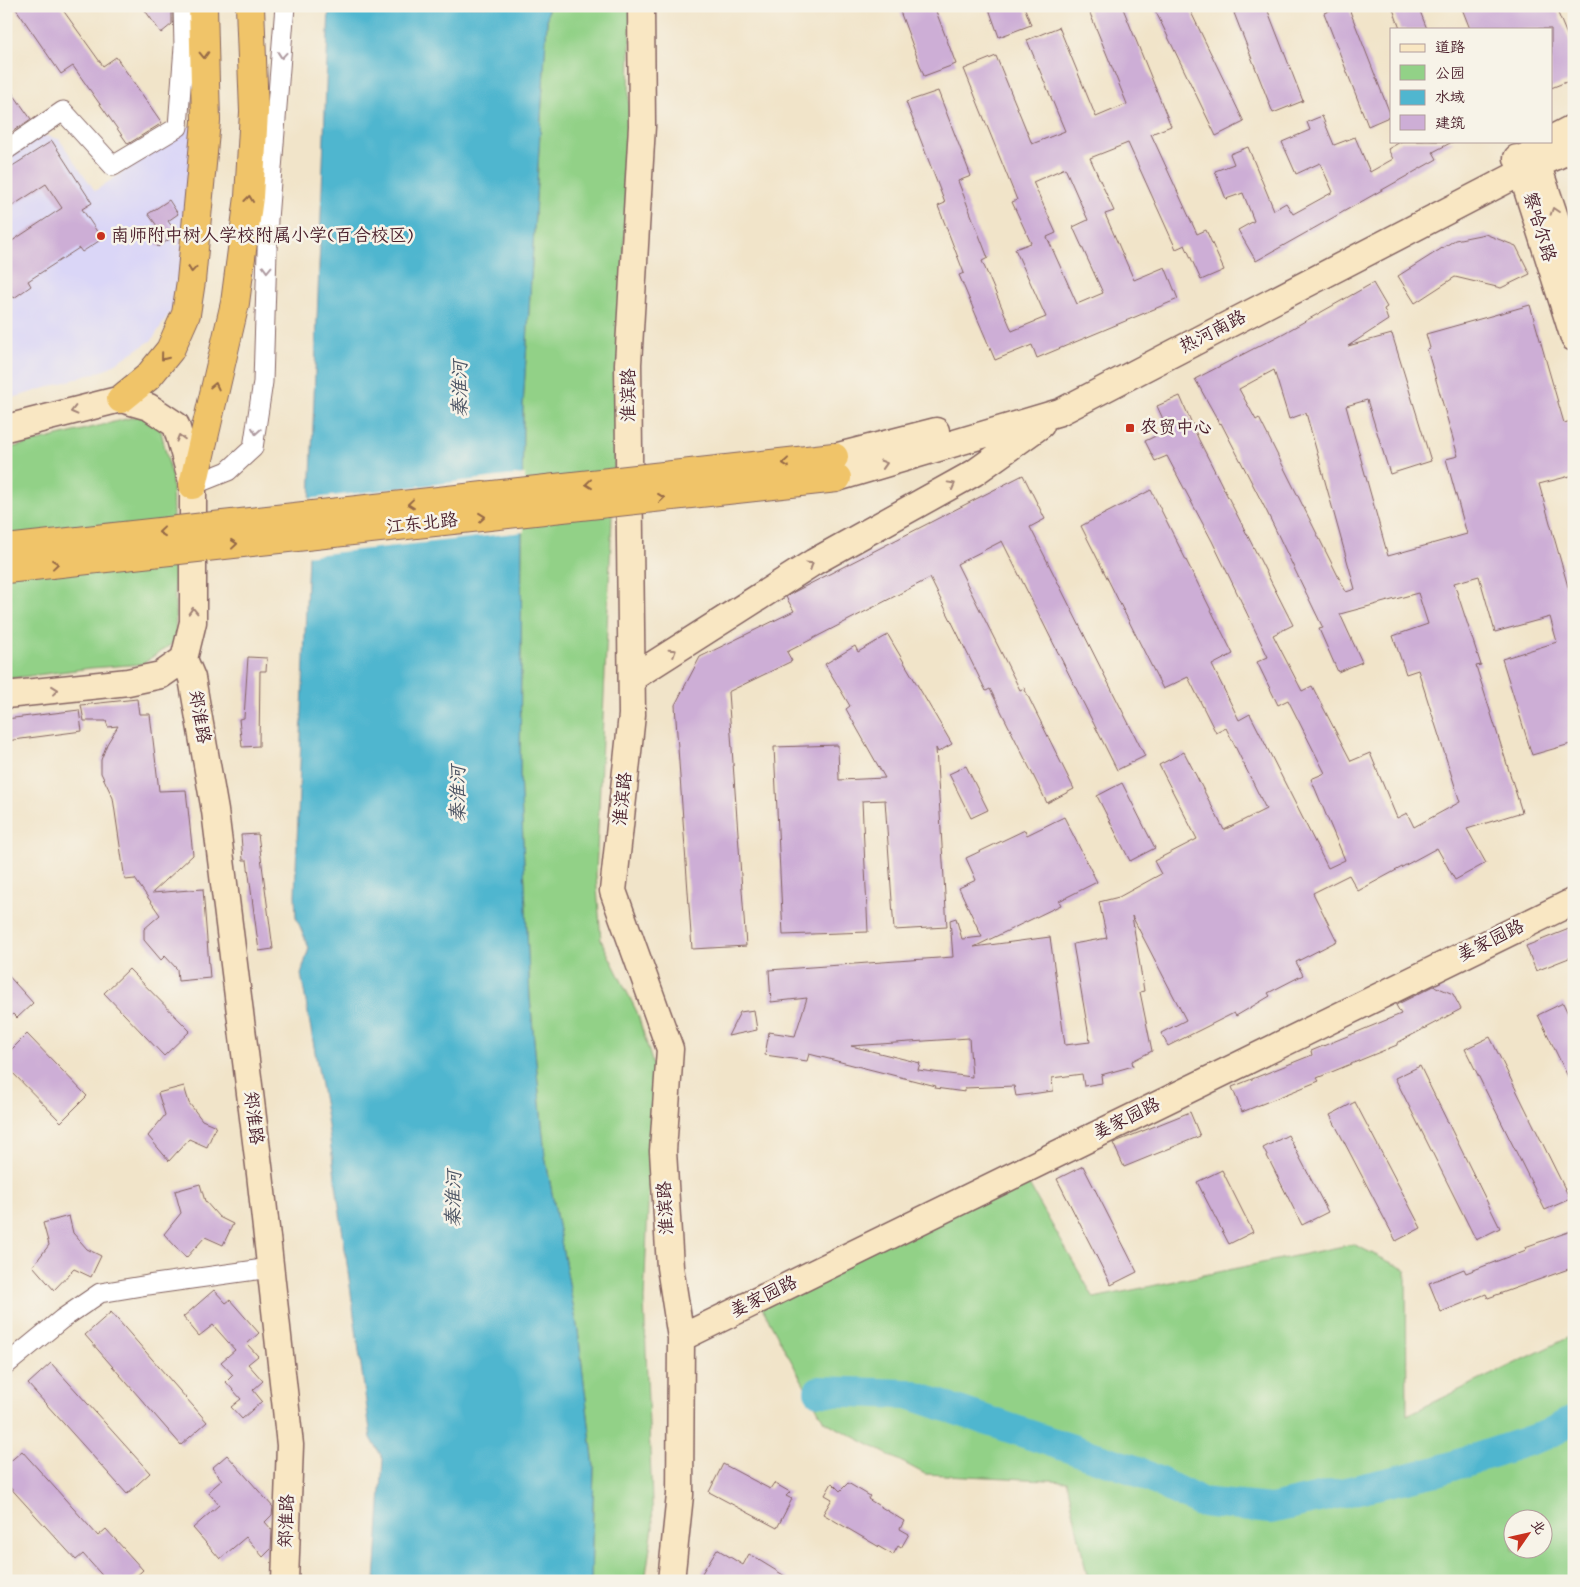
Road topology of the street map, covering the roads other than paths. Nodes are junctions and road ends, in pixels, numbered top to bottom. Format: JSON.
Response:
{"nodes":[{"id":1,"x":183,"y":6,"type":"edge"},
{"id":2,"x":203,"y":6,"type":"edge"},
{"id":3,"x":250,"y":6,"type":"edge"},
{"id":4,"x":285,"y":6,"type":"edge"},
{"id":5,"x":641,"y":6,"type":"edge"},
{"id":6,"x":1574,"y":127,"type":"edge"},
{"id":7,"x":1552,"y":142,"type":"edge"},
{"id":8,"x":1552,"y":142,"type":"edge"},
{"id":9,"x":1574,"y":148,"type":"edge"},
{"id":10,"x":6,"y":150,"type":"edge"},
{"id":11,"x":1534,"y":154,"type":"edge"},
{"id":12,"x":1574,"y":274,"type":"edge"},
{"id":13,"x":1574,"y":338,"type":"edge"},
{"id":14,"x":122,"y":399,"type":"junction"},
{"id":15,"x":1060,"y":412,"type":"junction"},
{"id":16,"x":6,"y":428,"type":"edge"},
{"id":17,"x":836,"y":468,"type":"junction"},
{"id":18,"x":193,"y":485,"type":"junction"},
{"id":19,"x":6,"y":549,"type":"edge"},
{"id":20,"x":6,"y":569,"type":"edge"},
{"id":21,"x":184,"y":659,"type":"junction"},
{"id":22,"x":632,"y":678,"type":"junction"},
{"id":23,"x":6,"y":695,"type":"edge"},
{"id":24,"x":1574,"y":901,"type":"edge"},
{"id":25,"x":270,"y":1268,"type":"junction"},
{"id":26,"x":681,"y":1338,"type":"junction"},
{"id":27,"x":6,"y":1365,"type":"edge"},
{"id":28,"x":285,"y":1581,"type":"edge"},
{"id":29,"x":671,"y":1581,"type":"edge"}],
"edges":[{"from":1,"to":10,"type":"street"},
{"from":2,"to":14,"type":"main road","one_way":true},
{"from":18,"to":3,"type":"main road","one_way":true},
{"from":4,"to":18,"type":"street","one_way":true},
{"from":5,"to":22,"type":"street","name":"淮滨路"},
{"from":6,"to":7,"type":"street","name":"热河南路"},
{"from":8,"to":11,"type":"street","name":"热河南路"},
{"from":9,"to":11,"type":"street","name":"热河南路"},
{"from":12,"to":11,"type":"street","name":"察哈尔路","one_way":true},
{"from":11,"to":13,"type":"street","name":"察哈尔路"},
{"from":11,"to":15,"type":"street","name":"热河南路"},
{"from":11,"to":17,"type":"street","name":"热河南路"},
{"from":14,"to":16,"type":"street","one_way":true},
{"from":18,"to":14,"type":"street","one_way":true},
{"from":17,"to":15,"type":"street","name":"热河南路","one_way":true},
{"from":22,"to":15,"type":"street","one_way":true},
{"from":17,"to":19,"type":"main road","name":"江东北路","one_way":true,"bridge":true},
{"from":20,"to":17,"type":"main road","name":"江东北路","one_way":true,"bridge":true},
{"from":21,"to":18,"type":"street","one_way":true},
{"from":23,"to":21,"type":"street","one_way":true},
{"from":21,"to":25,"type":"street","name":"郑淮路"},
{"from":22,"to":26,"type":"street","name":"淮滨路"},
{"from":24,"to":26,"type":"street","name":"姜家园路"},
{"from":25,"to":27,"type":"street"},
{"from":25,"to":28,"type":"street","name":"郑淮路"},
{"from":26,"to":29,"type":"street","name":"淮滨路"}]}
